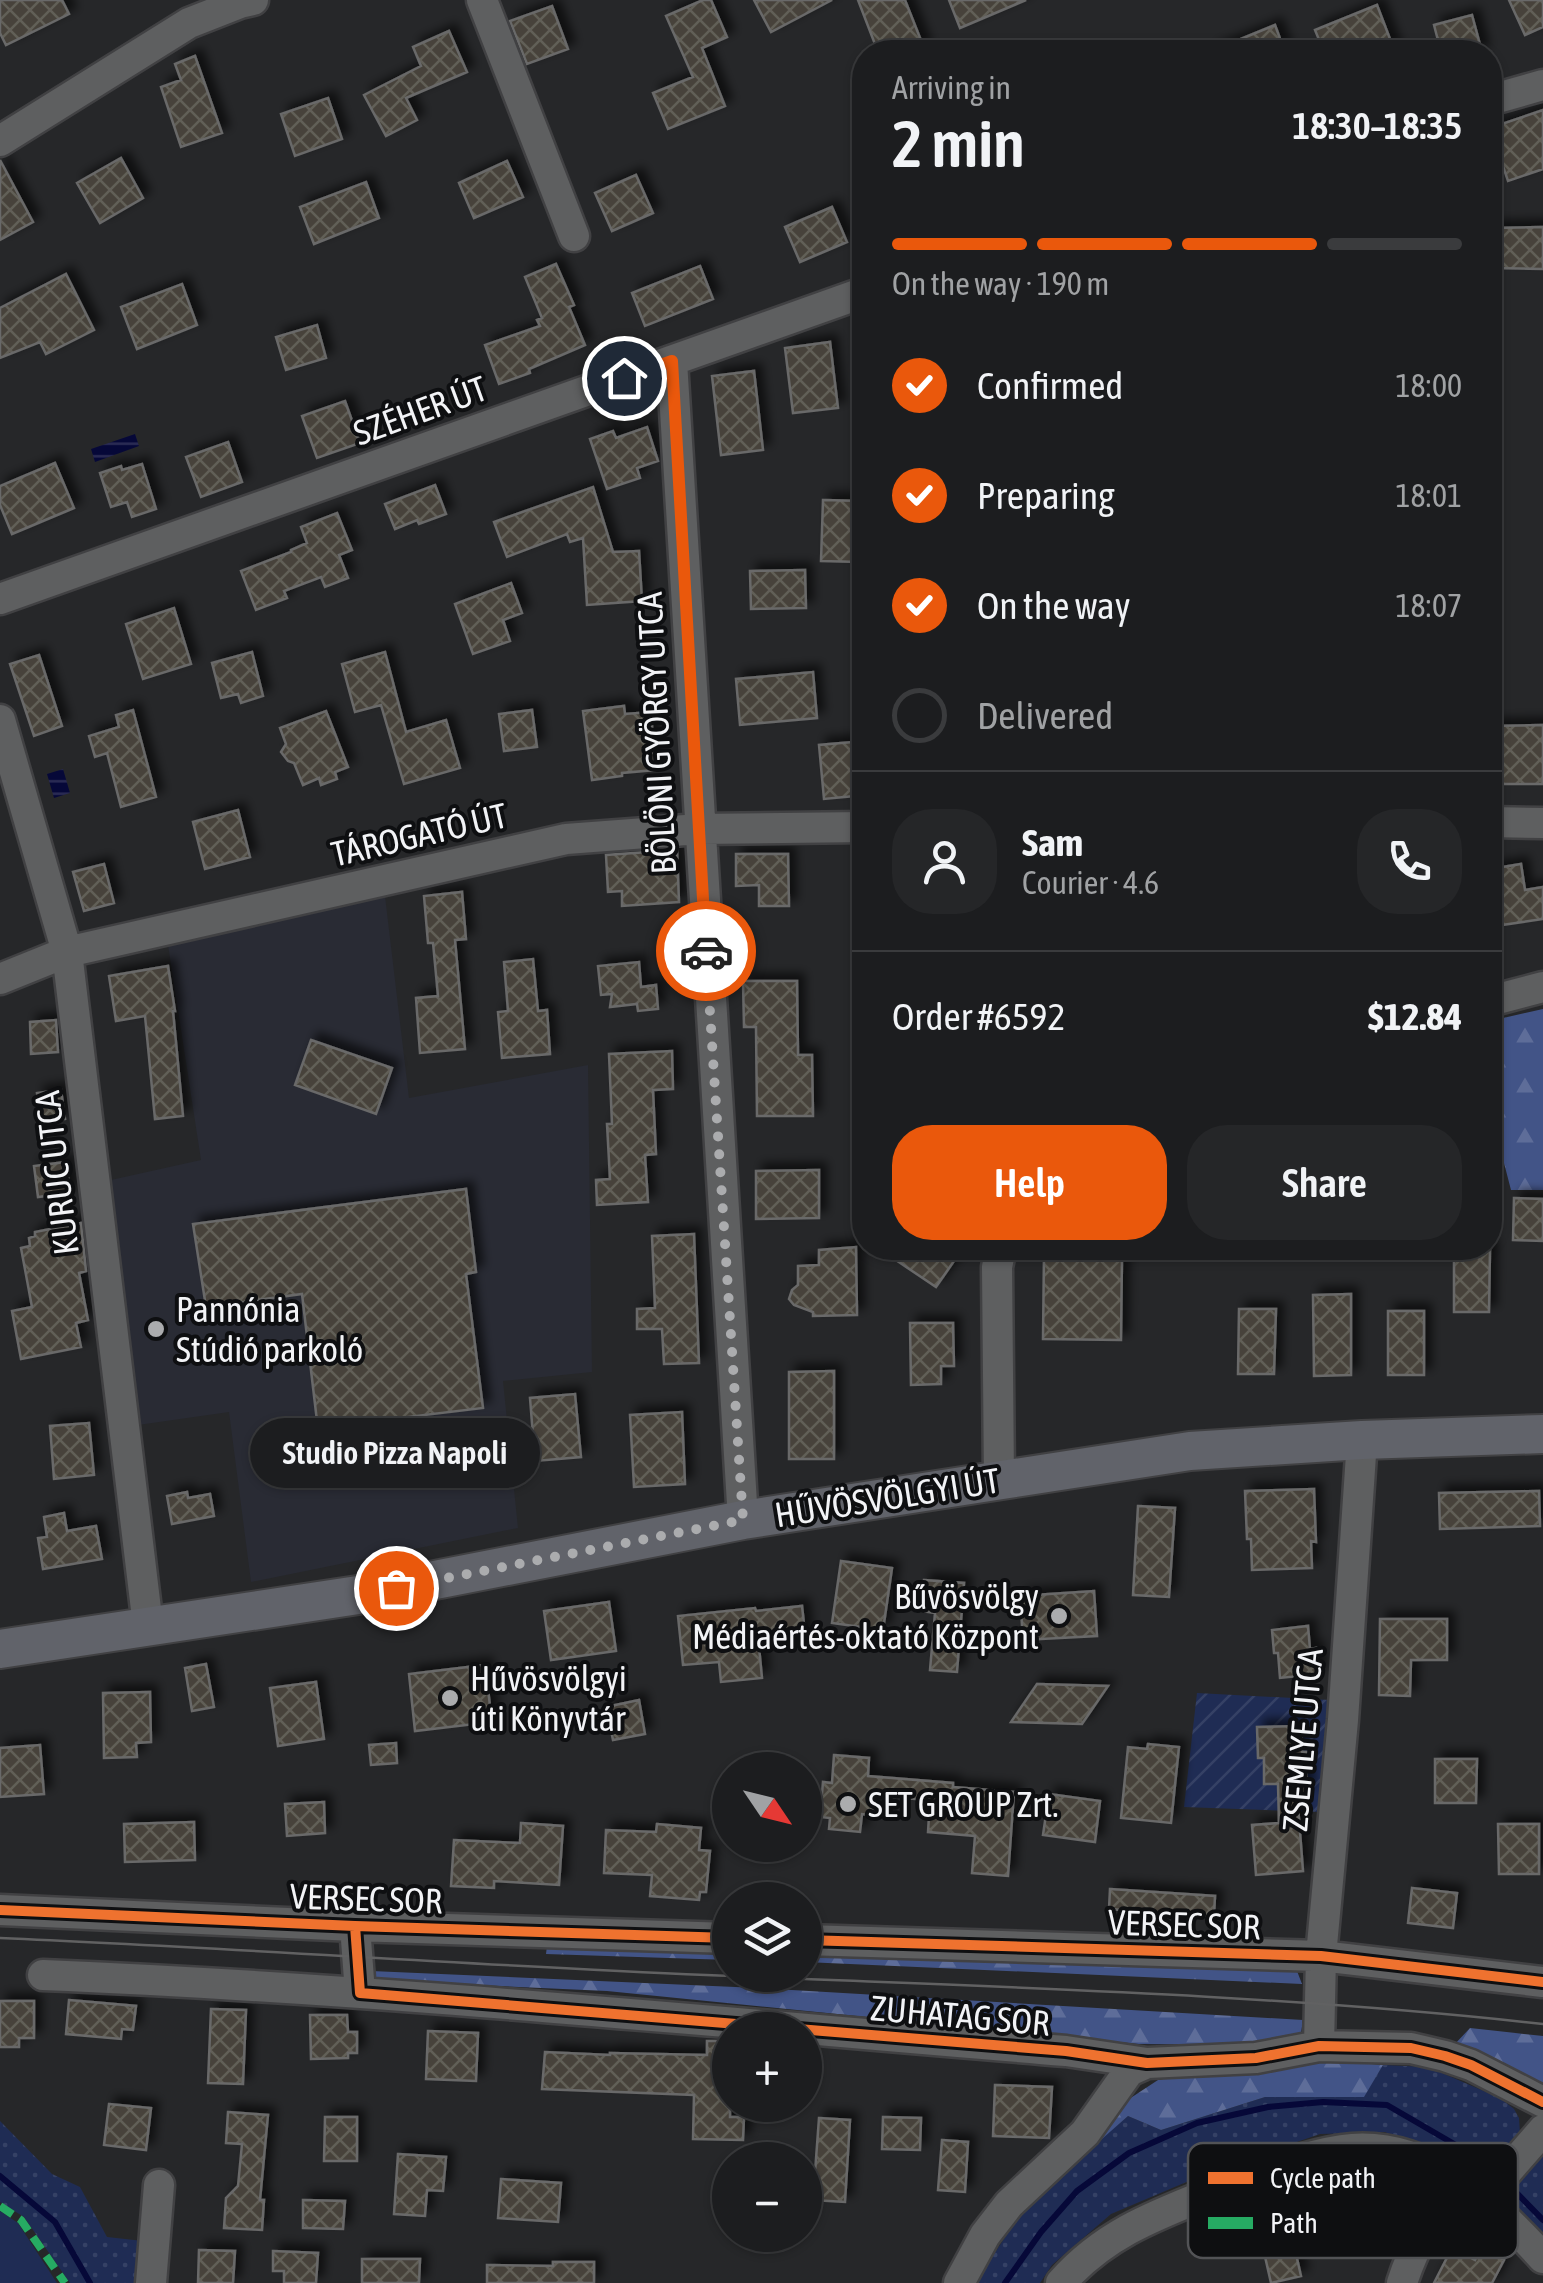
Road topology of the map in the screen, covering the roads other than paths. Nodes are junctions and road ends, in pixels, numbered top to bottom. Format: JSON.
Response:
{"nodes":[{"id":1,"x":253,"y":0,"type":"edge"},
{"id":2,"x":482,"y":0,"type":"edge"},
{"id":3,"x":1543,"y":85,"type":"edge"},
{"id":4,"x":1502,"y":97,"type":"edge"},
{"id":5,"x":0,"y":141,"type":"edge"},
{"id":6,"x":574,"y":236,"type":"dead end"},
{"id":7,"x":852,"y":297,"type":"edge"},
{"id":8,"x":672,"y":361,"type":"junction"},
{"id":9,"x":0,"y":600,"type":"edge"},
{"id":10,"x":0,"y":720,"type":"edge"},
{"id":11,"x":1502,"y":822,"type":"edge"},
{"id":12,"x":1543,"y":823,"type":"edge"},
{"id":13,"x":852,"y":828,"type":"edge"},
{"id":14,"x":699,"y":829,"type":"junction"},
{"id":15,"x":67,"y":952,"type":"junction"},
{"id":16,"x":0,"y":979,"type":"edge"},
{"id":17,"x":1543,"y":987,"type":"edge"},
{"id":18,"x":1502,"y":998,"type":"edge"},
{"id":19,"x":998,"y":1260,"type":"edge"},
{"id":20,"x":1543,"y":1434,"type":"edge"},
{"id":21,"x":1362,"y":1440,"type":"junction"},
{"id":22,"x":1000,"y":1479,"type":"junction"},
{"id":23,"x":743,"y":1520,"type":"junction"},
{"id":24,"x":148,"y":1626,"type":"junction"},
{"id":25,"x":0,"y":1650,"type":"edge"},
{"id":26,"x":0,"y":1910,"type":"edge"},
{"id":27,"x":355,"y":1926,"type":"junction"},
{"id":28,"x":712,"y":1937,"type":"edge"},
{"id":29,"x":822,"y":1941,"type":"edge"},
{"id":30,"x":1321,"y":1956,"type":"junction"},
{"id":31,"x":43,"y":1975,"type":"dead end"},
{"id":32,"x":1543,"y":1982,"type":"edge"},
{"id":33,"x":360,"y":1994,"type":"junction"},
{"id":34,"x":1318,"y":2046,"type":"junction"},
{"id":35,"x":1147,"y":2063,"type":"junction"},
{"id":36,"x":1543,"y":2102,"type":"edge"},
{"id":37,"x":1543,"y":2130,"type":"edge"},
{"id":38,"x":1518,"y":2158,"type":"edge"},
{"id":39,"x":159,"y":2186,"type":"dead end"},
{"id":40,"x":1188,"y":2202,"type":"edge"},
{"id":41,"x":1518,"y":2233,"type":"edge"},
{"id":42,"x":1410,"y":2258,"type":"edge"},
{"id":43,"x":1543,"y":2258,"type":"edge"},
{"id":44,"x":151,"y":2283,"type":"edge"},
{"id":45,"x":959,"y":2283,"type":"edge"},
{"id":46,"x":1062,"y":2283,"type":"edge"},
{"id":47,"x":1402,"y":2283,"type":"edge"}],
"edges":[{"from":1,"to":5,"type":"street"},
{"from":2,"to":6,"type":"street"},
{"from":3,"to":4,"type":"street"},
{"from":7,"to":8,"type":"street","name":"SZÉHER ÚT"},
{"from":8,"to":9,"type":"street","name":"SZÉHER ÚT"},
{"from":8,"to":14,"type":"street","name":"BÖLÖNI GYÖRGY UTCA"},
{"from":10,"to":15,"type":"street","name":"KURUC UTCA"},
{"from":11,"to":12,"type":"street"},
{"from":13,"to":14,"type":"street","name":"TÁROGATÓ ÚT"},
{"from":14,"to":15,"type":"street","name":"TÁROGATÓ ÚT"},
{"from":14,"to":23,"type":"street","name":"BÖLÖNI GYÖRGY UTCA"},
{"from":15,"to":16,"type":"street","name":"TÁROGATÓ ÚT"},
{"from":15,"to":24,"type":"street","name":"KURUC UTCA"},
{"from":17,"to":18,"type":"street"},
{"from":19,"to":22,"type":"street"},
{"from":20,"to":21,"type":"main road","name":"HŰVÖSVÖLGYI ÚT"},
{"from":21,"to":22,"type":"main road","name":"HŰVÖSVÖLGYI ÚT"},
{"from":21,"to":30,"type":"street","name":"ZSEMLYE UTCA"},
{"from":22,"to":23,"type":"main road","name":"HŰVÖSVÖLGYI ÚT"},
{"from":23,"to":24,"type":"main road","name":"HŰVÖSVÖLGYI ÚT"},
{"from":24,"to":25,"type":"main road","name":"HŰVÖSVÖLGYI ÚT"},
{"from":26,"to":27,"type":"street","name":"VERSEC SOR"},
{"from":27,"to":28,"type":"street","name":"VERSEC SOR"},
{"from":27,"to":33,"type":"street"},
{"from":29,"to":30,"type":"street","name":"VERSEC SOR"},
{"from":30,"to":32,"type":"street","name":"VERSEC SOR"},
{"from":30,"to":34,"type":"street","name":"ZSEMLYE UTCA"},
{"from":31,"to":33,"type":"street","name":"ZUHATAG SOR"},
{"from":33,"to":35,"type":"street","name":"ZUHATAG SOR"},
{"from":34,"to":35,"type":"street","name":"ZUHATAG SOR"},
{"from":34,"to":36,"type":"street","name":"ZUHATAG SOR"},
{"from":35,"to":45,"type":"street"},
{"from":37,"to":38,"type":"street"},
{"from":39,"to":44,"type":"street"},
{"from":40,"to":46,"type":"street"},
{"from":41,"to":43,"type":"street"},
{"from":42,"to":47,"type":"street"}]}
